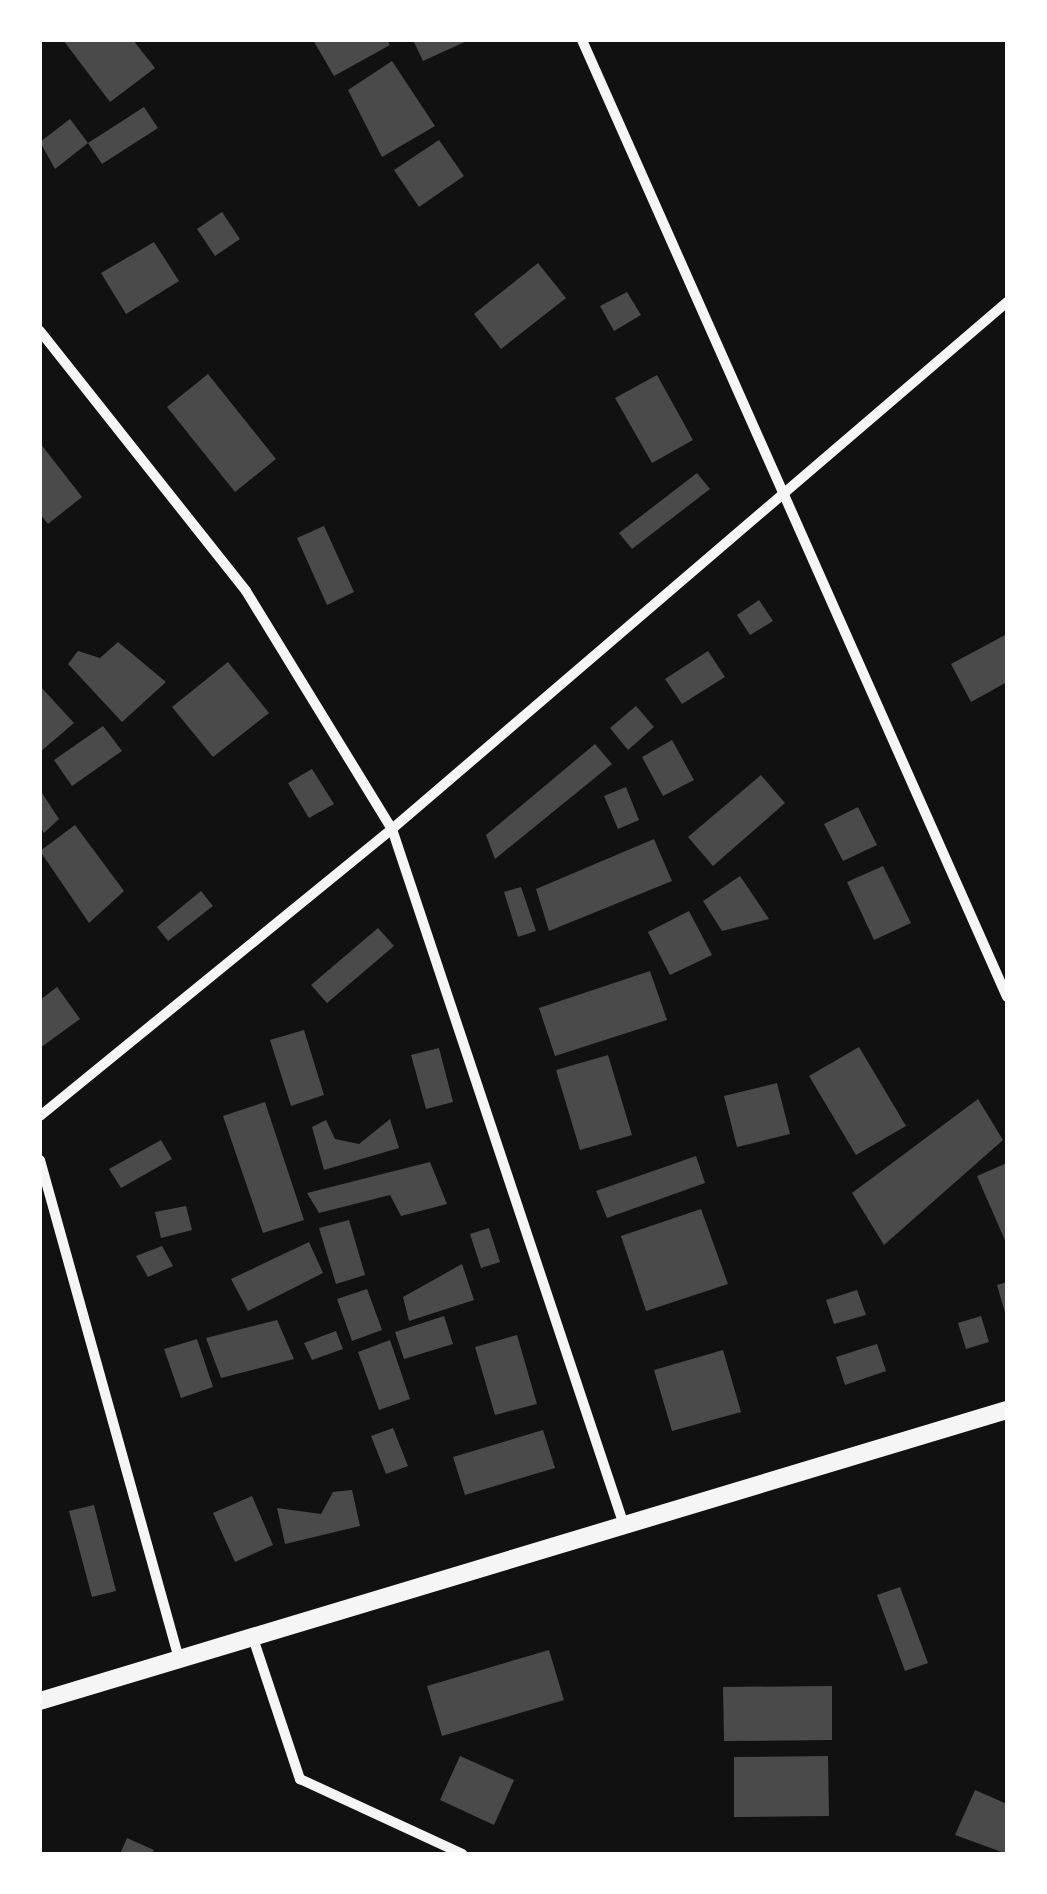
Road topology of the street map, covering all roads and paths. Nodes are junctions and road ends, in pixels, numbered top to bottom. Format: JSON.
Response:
{"nodes":[{"id":1,"x":582,"y":40,"type":"edge"},
{"id":2,"x":1007,"y":302,"type":"edge"},
{"id":3,"x":40,"y":331,"type":"edge"},
{"id":4,"x":786,"y":497,"type":"junction"},
{"id":5,"x":392,"y":829,"type":"junction"},
{"id":6,"x":1007,"y":997,"type":"edge"},
{"id":7,"x":40,"y":1116,"type":"edge"},
{"id":8,"x":40,"y":1160,"type":"edge"},
{"id":9,"x":1007,"y":1410,"type":"edge"},
{"id":10,"x":625,"y":1528,"type":"junction"},
{"id":11,"x":253,"y":1638,"type":"junction"},
{"id":12,"x":179,"y":1660,"type":"junction"},
{"id":13,"x":40,"y":1700,"type":"edge"},
{"id":14,"x":462,"y":1854,"type":"edge"}],
"edges":[{"from":1,"to":4,"type":"street"},
{"from":2,"to":4,"type":"street"},
{"from":3,"to":5,"type":"street"},
{"from":4,"to":5,"type":"street"},
{"from":4,"to":6,"type":"street"},
{"from":5,"to":7,"type":"street"},
{"from":5,"to":10,"type":"street"},
{"from":8,"to":12,"type":"street"},
{"from":9,"to":10,"type":"street"},
{"from":10,"to":11,"type":"street"},
{"from":11,"to":12,"type":"street"},
{"from":11,"to":14,"type":"street"},
{"from":12,"to":13,"type":"street"}]}
